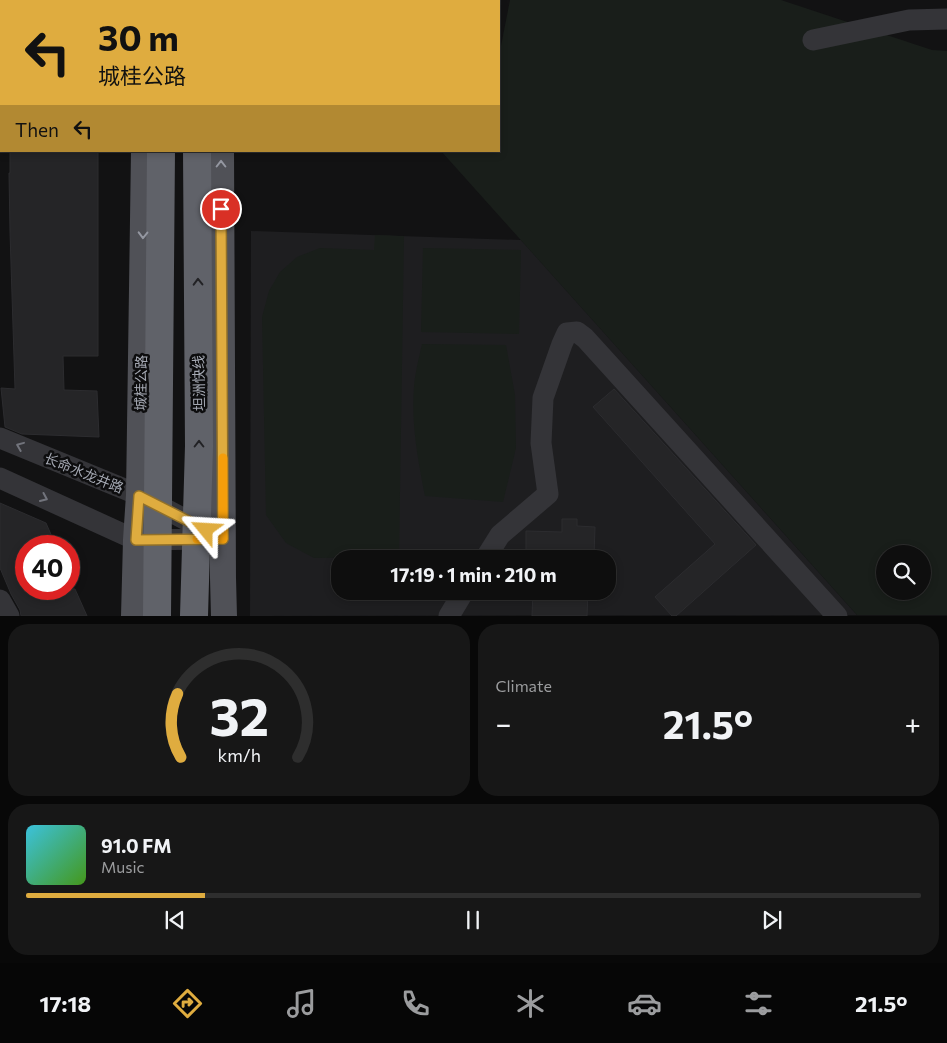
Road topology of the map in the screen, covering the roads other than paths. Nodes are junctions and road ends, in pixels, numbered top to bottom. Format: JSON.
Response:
{"nodes":[{"id":1,"x":947,"y":20,"type":"edge"},
{"id":2,"x":813,"y":40,"type":"dead end"},
{"id":3,"x":0,"y":72,"type":"edge"},
{"id":4,"x":0,"y":80,"type":"edge"},
{"id":5,"x":144,"y":152,"type":"edge"},
{"id":6,"x":161,"y":152,"type":"edge"},
{"id":7,"x":197,"y":152,"type":"edge"},
{"id":8,"x":221,"y":152,"type":"edge"},
{"id":9,"x":160,"y":242,"type":"junction"},
{"id":10,"x":0,"y":438,"type":"edge"},
{"id":11,"x":0,"y":478,"type":"edge"},
{"id":12,"x":198,"y":479,"type":"junction"},
{"id":13,"x":139,"y":496,"type":"junction"},
{"id":14,"x":223,"y":539,"type":"junction"},
{"id":15,"x":136,"y":540,"type":"junction"},
{"id":16,"x":491,"y":550,"type":"edge"},
{"id":17,"x":0,"y":600,"type":"edge"},
{"id":18,"x":459,"y":600,"type":"edge"},
{"id":19,"x":10,"y":616,"type":"edge"},
{"id":20,"x":134,"y":616,"type":"edge"},
{"id":21,"x":144,"y":616,"type":"edge"},
{"id":22,"x":157,"y":616,"type":"edge"},
{"id":23,"x":194,"y":616,"type":"edge"},
{"id":24,"x":210,"y":616,"type":"edge"},
{"id":25,"x":224,"y":616,"type":"edge"},
{"id":26,"x":449,"y":616,"type":"edge"},
{"id":27,"x":837,"y":616,"type":"edge"}],
"edges":[{"from":1,"to":2,"type":"street"},
{"from":3,"to":4,"type":"street"},
{"from":5,"to":13,"type":"main road","name":"城桂公路","one_way":true},
{"from":6,"to":9,"type":"highway","bridge":true},
{"from":12,"to":7,"type":"highway","name":"坦洲快线","one_way":true,"bridge":true},
{"from":14,"to":8,"type":"main road","one_way":true},
{"from":9,"to":21,"type":"highway","bridge":true},
{"from":9,"to":22,"type":"highway","bridge":true},
{"from":13,"to":10,"type":"street","name":"长命水龙井路","one_way":true},
{"from":11,"to":15,"type":"street","one_way":true},
{"from":12,"to":23,"type":"highway","name":"坦洲快线","bridge":true},
{"from":12,"to":24,"type":"highway","bridge":true},
{"from":13,"to":14,"type":"street","name":"长命水龙井路"},
{"from":13,"to":15,"type":"main road","name":"城桂公路"},
{"from":14,"to":15,"type":"street"},
{"from":14,"to":25,"type":"main road"},
{"from":15,"to":20,"type":"main road","name":"城桂公路"},
{"from":16,"to":27,"type":"street"},
{"from":17,"to":19,"type":"street"},
{"from":18,"to":26,"type":"street"}]}
